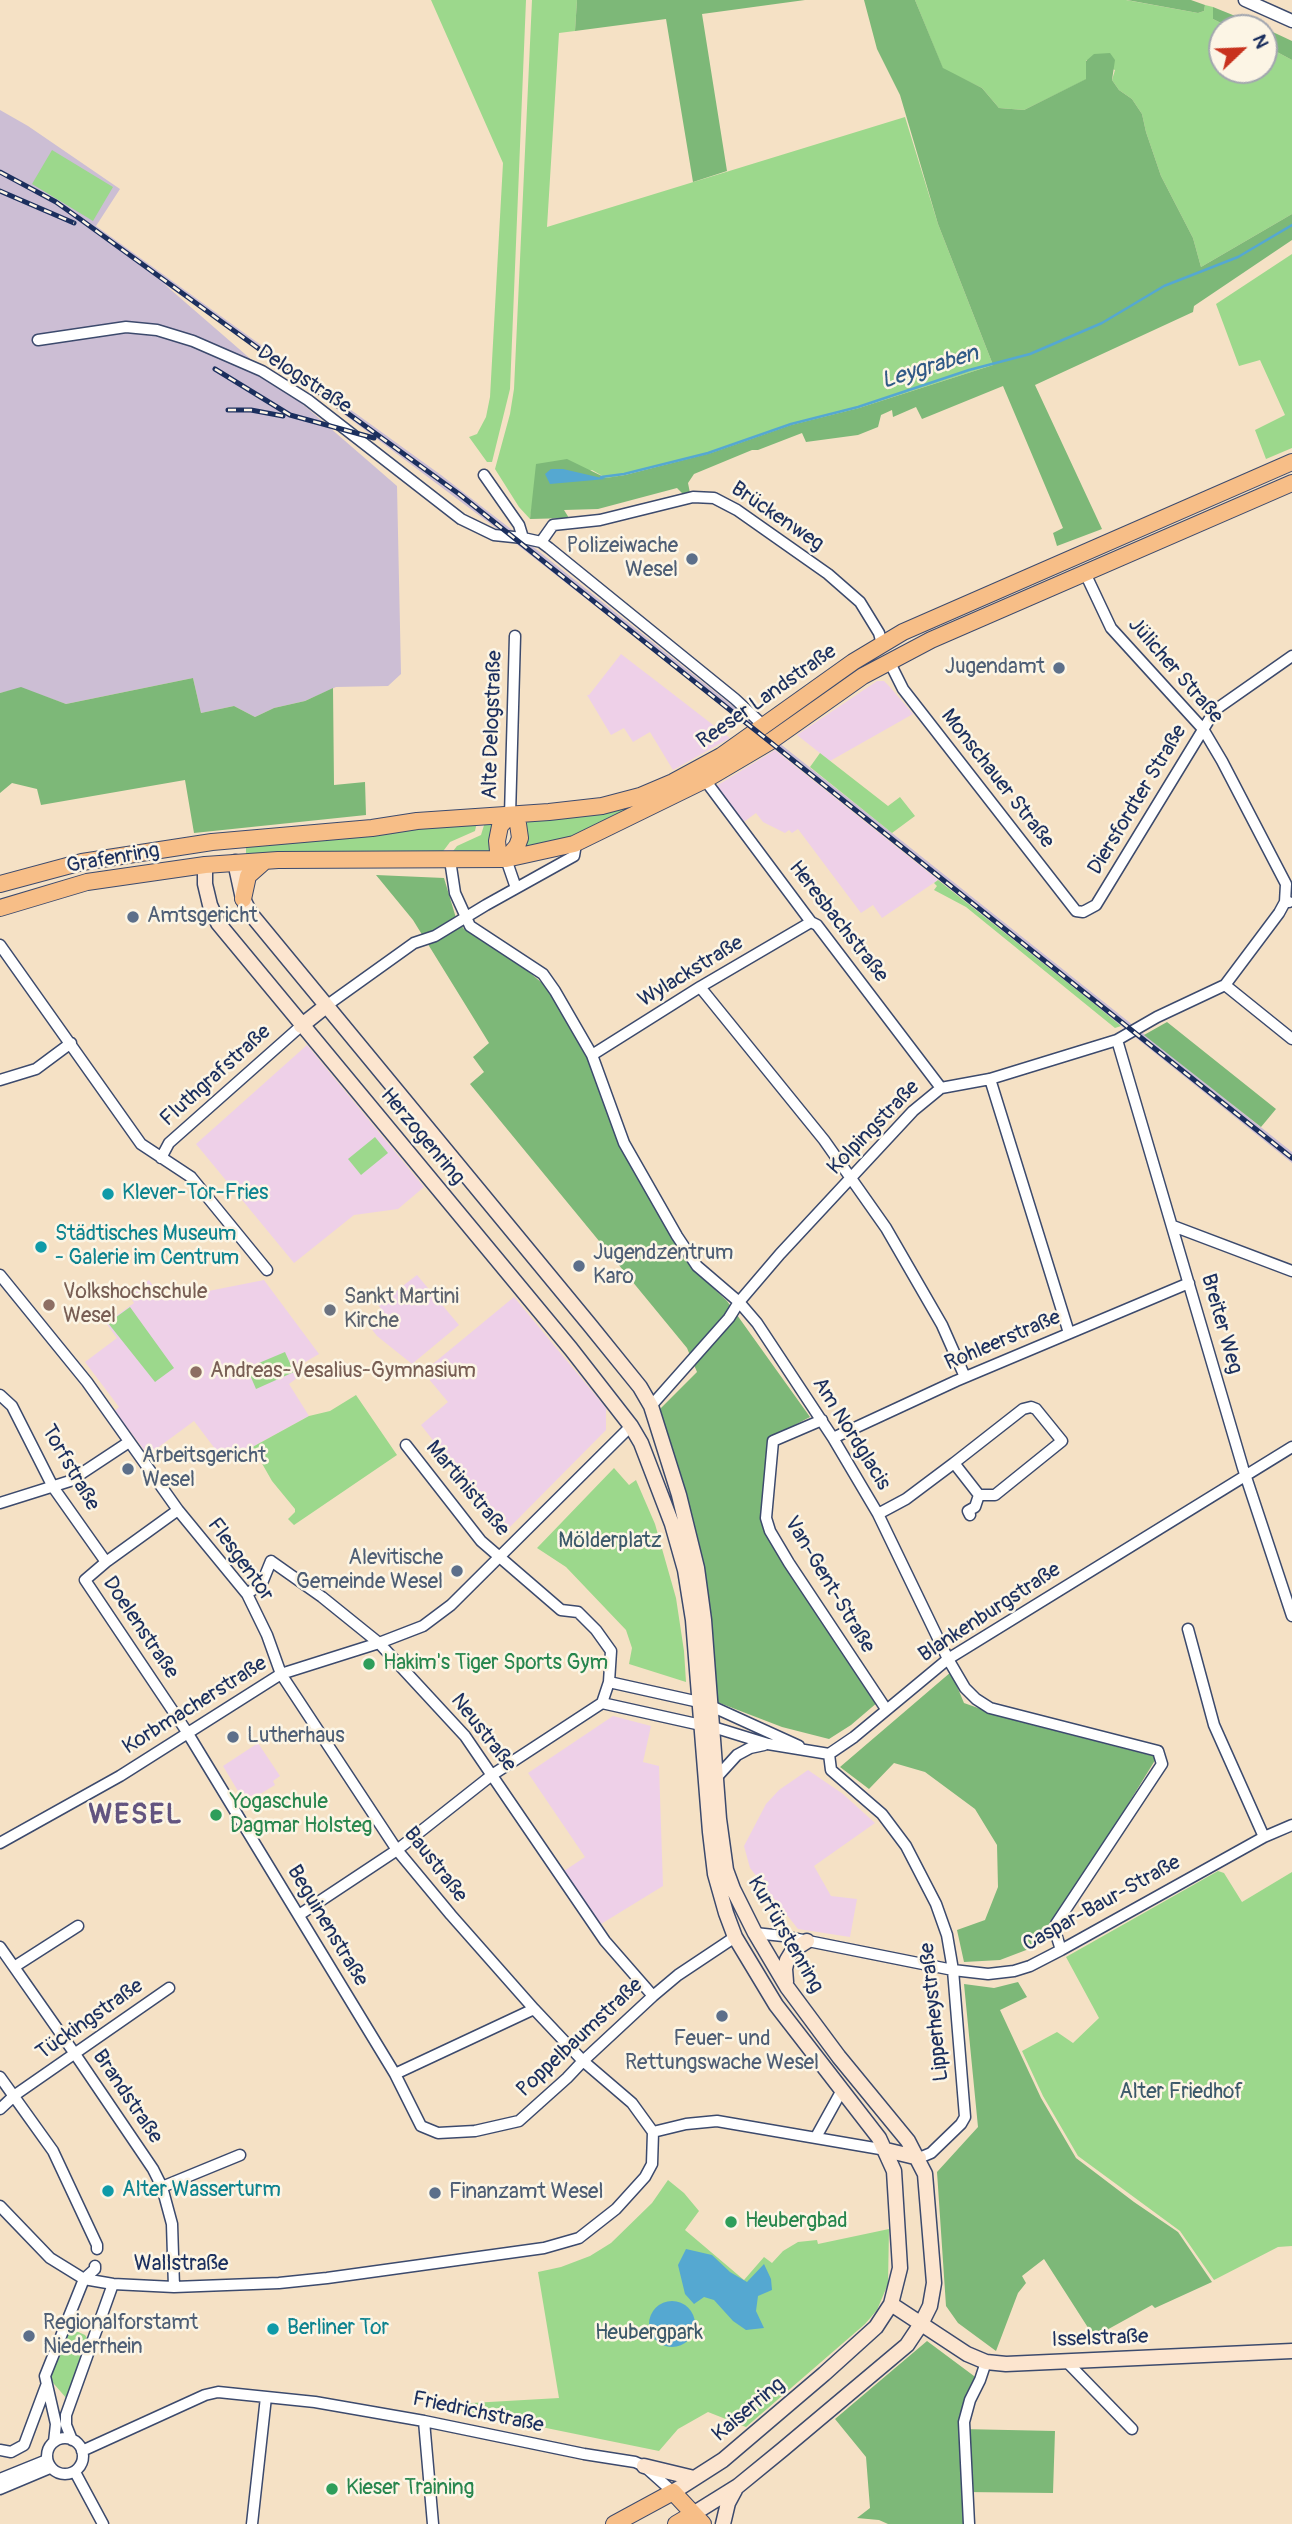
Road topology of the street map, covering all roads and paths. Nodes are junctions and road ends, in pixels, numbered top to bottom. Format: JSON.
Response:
{"nodes":[{"id":1,"x":1245,"y":0,"type":"edge"},
{"id":2,"x":1292,"y":21,"type":"edge"},
{"id":3,"x":38,"y":340,"type":"dead end"},
{"id":4,"x":1292,"y":462,"type":"edge"},
{"id":5,"x":484,"y":475,"type":"dead end"},
{"id":6,"x":1292,"y":483,"type":"edge"},
{"id":7,"x":523,"y":538,"type":"junction"},
{"id":8,"x":541,"y":542,"type":"junction"},
{"id":9,"x":1085,"y":573,"type":"junction"},
{"id":10,"x":515,"y":636,"type":"dead end"},
{"id":11,"x":882,"y":644,"type":"junction"},
{"id":12,"x":1292,"y":656,"type":"edge"},
{"id":13,"x":889,"y":661,"type":"junction"},
{"id":14,"x":764,"y":726,"type":"junction"},
{"id":15,"x":1203,"y":729,"type":"junction"},
{"id":16,"x":776,"y":737,"type":"junction"},
{"id":17,"x":705,"y":780,"type":"junction"},
{"id":18,"x":510,"y":815,"type":"junction"},
{"id":19,"x":230,"y":840,"type":"junction"},
{"id":20,"x":212,"y":842,"type":"junction"},
{"id":21,"x":576,"y":850,"type":"dead end"},
{"id":22,"x":506,"y":859,"type":"junction"},
{"id":23,"x":450,"y":860,"type":"junction"},
{"id":24,"x":265,"y":861,"type":"junction"},
{"id":25,"x":235,"y":862,"type":"junction"},
{"id":26,"x":205,"y":865,"type":"junction"},
{"id":27,"x":1289,"y":883,"type":"edge"},
{"id":28,"x":0,"y":884,"type":"edge"},
{"id":29,"x":516,"y":888,"type":"junction"},
{"id":30,"x":243,"y":899,"type":"junction"},
{"id":31,"x":1289,"y":902,"type":"edge"},
{"id":32,"x":0,"y":908,"type":"edge"},
{"id":33,"x":1083,"y":912,"type":"joint"},
{"id":34,"x":465,"y":918,"type":"junction"},
{"id":35,"x":811,"y":922,"type":"junction"},
{"id":36,"x":0,"y":945,"type":"edge"},
{"id":37,"x":1225,"y":985,"type":"junction"},
{"id":38,"x":700,"y":988,"type":"junction"},
{"id":39,"x":326,"y":1006,"type":"junction"},
{"id":40,"x":301,"y":1026,"type":"junction"},
{"id":41,"x":1292,"y":1039,"type":"edge"},
{"id":42,"x":1117,"y":1041,"type":"junction"},
{"id":43,"x":71,"y":1043,"type":"junction"},
{"id":44,"x":592,"y":1055,"type":"junction"},
{"id":45,"x":990,"y":1079,"type":"junction"},
{"id":46,"x":0,"y":1080,"type":"edge"},
{"id":47,"x":941,"y":1088,"type":"junction"},
{"id":48,"x":161,"y":1158,"type":"junction"},
{"id":49,"x":851,"y":1178,"type":"junction"},
{"id":50,"x":1173,"y":1226,"type":"junction"},
{"id":51,"x":267,"y":1270,"type":"dead end"},
{"id":52,"x":1292,"y":1271,"type":"edge"},
{"id":53,"x":0,"y":1275,"type":"edge"},
{"id":54,"x":1189,"y":1283,"type":"junction"},
{"id":55,"x":739,"y":1302,"type":"junction"},
{"id":56,"x":1069,"y":1333,"type":"junction"},
{"id":57,"x":965,"y":1377,"type":"junction"},
{"id":58,"x":0,"y":1395,"type":"edge"},
{"id":59,"x":651,"y":1406,"type":"junction"},
{"id":60,"x":821,"y":1420,"type":"junction"},
{"id":61,"x":631,"y":1426,"type":"junction"},
{"id":62,"x":833,"y":1438,"type":"junction"},
{"id":63,"x":129,"y":1442,"type":"junction"},
{"id":64,"x":406,"y":1445,"type":"dead end"},
{"id":65,"x":1292,"y":1447,"type":"edge"},
{"id":66,"x":954,"y":1463,"type":"junction"},
{"id":67,"x":1246,"y":1476,"type":"junction"},
{"id":68,"x":53,"y":1487,"type":"junction"},
{"id":69,"x":979,"y":1495,"type":"junction"},
{"id":70,"x":0,"y":1503,"type":"edge"},
{"id":71,"x":178,"y":1510,"type":"junction"},
{"id":72,"x":878,"y":1514,"type":"junction"},
{"id":73,"x":970,"y":1515,"type":"dead end"},
{"id":74,"x":500,"y":1557,"type":"junction"},
{"id":75,"x":106,"y":1562,"type":"junction"},
{"id":76,"x":247,"y":1594,"type":"junction"},
{"id":77,"x":1292,"y":1616,"type":"edge"},
{"id":78,"x":1188,"y":1629,"type":"dead end"},
{"id":79,"x":379,"y":1643,"type":"junction"},
{"id":80,"x":946,"y":1655,"type":"junction"},
{"id":81,"x":281,"y":1674,"type":"junction"},
{"id":82,"x":609,"y":1682,"type":"junction"},
{"id":83,"x":602,"y":1703,"type":"junction"},
{"id":84,"x":705,"y":1704,"type":"junction"},
{"id":85,"x":886,"y":1709,"type":"junction"},
{"id":86,"x":707,"y":1726,"type":"junction"},
{"id":87,"x":187,"y":1732,"type":"junction"},
{"id":88,"x":768,"y":1744,"type":"junction"},
{"id":89,"x":811,"y":1751,"type":"junction"},
{"id":90,"x":829,"y":1754,"type":"junction"},
{"id":91,"x":492,"y":1775,"type":"junction"},
{"id":92,"x":716,"y":1777,"type":"junction"},
{"id":93,"x":1292,"y":1825,"type":"edge"},
{"id":94,"x":1264,"y":1837,"type":"junction"},
{"id":95,"x":0,"y":1843,"type":"edge"},
{"id":96,"x":397,"y":1850,"type":"junction"},
{"id":97,"x":299,"y":1916,"type":"junction"},
{"id":98,"x":78,"y":1926,"type":"dead end"},
{"id":99,"x":755,"y":1933,"type":"junction"},
{"id":100,"x":735,"y":1937,"type":"junction"},
{"id":101,"x":807,"y":1941,"type":"junction"},
{"id":102,"x":0,"y":1947,"type":"edge"},
{"id":103,"x":1061,"y":1950,"type":"junction"},
{"id":104,"x":14,"y":1967,"type":"junction"},
{"id":105,"x":953,"y":1970,"type":"junction"},
{"id":106,"x":787,"y":1987,"type":"junction"},
{"id":107,"x":169,"y":1988,"type":"dead end"},
{"id":108,"x":653,"y":1996,"type":"junction"},
{"id":109,"x":534,"y":2010,"type":"junction"},
{"id":110,"x":75,"y":2054,"type":"junction"},
{"id":111,"x":583,"y":2061,"type":"junction"},
{"id":112,"x":395,"y":2074,"type":"junction"},
{"id":113,"x":0,"y":2077,"type":"edge"},
{"id":114,"x":842,"y":2090,"type":"junction"},
{"id":115,"x":15,"y":2095,"type":"junction"},
{"id":116,"x":0,"y":2109,"type":"edge"},
{"id":117,"x":653,"y":2132,"type":"junction"},
{"id":118,"x":438,"y":2133,"type":"joint"},
{"id":119,"x":816,"y":2137,"type":"junction"},
{"id":120,"x":886,"y":2150,"type":"junction"},
{"id":121,"x":240,"y":2155,"type":"dead end"},
{"id":122,"x":919,"y":2158,"type":"junction"},
{"id":123,"x":162,"y":2187,"type":"junction"},
{"id":124,"x":0,"y":2206,"type":"edge"},
{"id":125,"x":97,"y":2249,"type":"dead end"},
{"id":126,"x":95,"y":2266,"type":"dead end"},
{"id":127,"x":84,"y":2279,"type":"junction"},
{"id":128,"x":113,"y":2284,"type":"junction"},
{"id":129,"x":174,"y":2287,"type":"junction"},
{"id":130,"x":891,"y":2304,"type":"junction"},
{"id":131,"x":921,"y":2324,"type":"junction"},
{"id":132,"x":1292,"y":2351,"type":"edge"},
{"id":133,"x":1066,"y":2361,"type":"junction"},
{"id":134,"x":986,"y":2362,"type":"junction"},
{"id":135,"x":47,"y":2384,"type":"junction"},
{"id":136,"x":266,"y":2397,"type":"junction"},
{"id":137,"x":424,"y":2421,"type":"junction"},
{"id":138,"x":1132,"y":2429,"type":"dead end"},
{"id":139,"x":72,"y":2440,"type":"junction"},
{"id":140,"x":54,"y":2442,"type":"junction"},
{"id":141,"x":0,"y":2450,"type":"edge"},
{"id":142,"x":82,"y":2451,"type":"junction"},
{"id":143,"x":48,"y":2464,"type":"junction"},
{"id":144,"x":644,"y":2466,"type":"junction"},
{"id":145,"x":75,"y":2472,"type":"junction"},
{"id":146,"x":694,"y":2478,"type":"junction"},
{"id":147,"x":0,"y":2479,"type":"edge"},
{"id":148,"x":738,"y":2486,"type":"junction"},
{"id":149,"x":0,"y":2489,"type":"edge"},
{"id":150,"x":673,"y":2492,"type":"junction"},
{"id":151,"x":698,"y":2519,"type":"edge"},
{"id":152,"x":103,"y":2524,"type":"edge"},
{"id":153,"x":252,"y":2524,"type":"edge"},
{"id":154,"x":433,"y":2524,"type":"edge"},
{"id":155,"x":614,"y":2524,"type":"edge"},
{"id":156,"x":676,"y":2524,"type":"edge"},
{"id":157,"x":723,"y":2524,"type":"edge"},
{"id":158,"x":969,"y":2524,"type":"edge"}],
"edges":[{"from":1,"to":2,"type":"street"},
{"from":3,"to":7,"type":"street","name":"Delogstraße"},
{"from":4,"to":11,"type":"main road","name":"Reeser Landstraße"},
{"from":5,"to":7,"type":"street"},
{"from":6,"to":9,"type":"main road","name":"Reeser Landstraße"},
{"from":7,"to":8,"type":"street","name":"Delogstraße"},
{"from":8,"to":11,"type":"street","name":"Brückenweg"},
{"from":8,"to":14,"type":"street","name":"Delogstraße"},
{"from":9,"to":13,"type":"main road","name":"Reeser Landstraße"},
{"from":9,"to":15,"type":"street","name":"Jülicher Straße"},
{"from":10,"to":18,"type":"street","name":"Alte Delogstraße"},
{"from":11,"to":13,"type":"main road"},
{"from":11,"to":14,"type":"main road","name":"Reeser Landstraße"},
{"from":12,"to":15,"type":"street","name":"Diersfordter Straße"},
{"from":13,"to":16,"type":"main road","name":"Reeser Landstraße"},
{"from":13,"to":33,"type":"street","name":"Monschauer Straße"},
{"from":14,"to":16,"type":"main road"},
{"from":14,"to":18,"type":"main road","name":"Reeser Landstraße"},
{"from":15,"to":27,"type":"street","name":"Jülicher Straße"},
{"from":15,"to":33,"type":"street","name":"Diersfordter Straße"},
{"from":16,"to":17,"type":"main road","name":"Reeser Landstraße"},
{"from":17,"to":22,"type":"main road","name":"Reeser Landstraße"},
{"from":17,"to":35,"type":"street","name":"Heresbachstraße"},
{"from":18,"to":19,"type":"main road","name":"Reeser Landstraße"},
{"from":18,"to":22,"type":"main road"},
{"from":18,"to":22,"type":"main road"},
{"from":19,"to":20,"type":"main road","name":"Grafenring"},
{"from":19,"to":25,"type":"main road"},
{"from":20,"to":26,"type":"main road"},
{"from":20,"to":28,"type":"main road","name":"Grafenring"},
{"from":21,"to":29,"type":"street"},
{"from":22,"to":23,"type":"main road","name":"Reeser Landstraße"},
{"from":22,"to":29,"type":"street"},
{"from":23,"to":24,"type":"main road","name":"Reeser Landstraße"},
{"from":23,"to":34,"type":"street"},
{"from":24,"to":25,"type":"main road","name":"Reeser Landstraße"},
{"from":24,"to":30,"type":"main road"},
{"from":25,"to":26,"type":"main road","name":"Grafenring"},
{"from":25,"to":30,"type":"main road","name":"Herzogenring"},
{"from":26,"to":32,"type":"main road","name":"Grafenring"},
{"from":26,"to":40,"type":"main road","name":"Herzogenring"},
{"from":27,"to":31,"type":"street","name":"Jülicher Straße"},
{"from":29,"to":34,"type":"street"},
{"from":30,"to":39,"type":"main road","name":"Herzogenring"},
{"from":31,"to":37,"type":"street","name":"Kolpingstraße"},
{"from":34,"to":39,"type":"street"},
{"from":34,"to":44,"type":"street","name":"Am Nordglacis"},
{"from":35,"to":38,"type":"street","name":"Wylackstraße"},
{"from":35,"to":47,"type":"street","name":"Heresbachstraße"},
{"from":36,"to":43,"type":"street"},
{"from":37,"to":41,"type":"street"},
{"from":37,"to":42,"type":"street","name":"Kolpingstraße"},
{"from":38,"to":44,"type":"street","name":"Wylackstraße"},
{"from":38,"to":49,"type":"street"},
{"from":39,"to":40,"type":"main road"},
{"from":39,"to":59,"type":"main road","name":"Herzogenring"},
{"from":40,"to":48,"type":"street","name":"Fluthgrafstraße"},
{"from":40,"to":61,"type":"main road","name":"Herzogenring"},
{"from":42,"to":45,"type":"street","name":"Kolpingstraße"},
{"from":42,"to":50,"type":"street","name":"Breiter Weg"},
{"from":43,"to":46,"type":"street"},
{"from":43,"to":48,"type":"street"},
{"from":44,"to":55,"type":"street","name":"Am Nordglacis"},
{"from":45,"to":47,"type":"street","name":"Kolpingstraße"},
{"from":45,"to":56,"type":"street"},
{"from":47,"to":49,"type":"street","name":"Kolpingstraße"},
{"from":48,"to":51,"type":"street"},
{"from":49,"to":55,"type":"street","name":"Kolpingstraße"},
{"from":49,"to":57,"type":"street"},
{"from":50,"to":52,"type":"street"},
{"from":50,"to":54,"type":"street","name":"Breiter Weg"},
{"from":53,"to":63,"type":"street","name":"Flesgentor"},
{"from":54,"to":56,"type":"street","name":"Rohleerstraße"},
{"from":54,"to":67,"type":"street","name":"Breiter Weg"},
{"from":55,"to":59,"type":"street","name":"Kolpingstraße"},
{"from":55,"to":60,"type":"street","name":"Am Nordglacis"},
{"from":56,"to":57,"type":"street","name":"Rohleerstraße"},
{"from":57,"to":62,"type":"street","name":"Rohleerstraße"},
{"from":58,"to":68,"type":"street","name":"Torfstraße"},
{"from":59,"to":61,"type":"main road"},
{"from":59,"to":84,"type":"main road","name":"Kurfürstenring"},
{"from":60,"to":62,"type":"street","name":"Am Nordglacis"},
{"from":60,"to":85,"type":"street","name":"Van-Gent-Straße"},
{"from":61,"to":74,"type":"street","name":"Korbmacherstraße"},
{"from":61,"to":84,"type":"main road","name":"Kurfürstenring"},
{"from":62,"to":72,"type":"street","name":"Am Nordglacis"},
{"from":63,"to":68,"type":"street"},
{"from":63,"to":71,"type":"street","name":"Flesgentor"},
{"from":64,"to":74,"type":"street","name":"Martinistraße"},
{"from":65,"to":67,"type":"street","name":"Blankenburgstraße"},
{"from":66,"to":69,"type":"street"},
{"from":66,"to":69,"type":"street"},
{"from":66,"to":72,"type":"street"},
{"from":67,"to":77,"type":"street","name":"Breiter Weg"},
{"from":67,"to":80,"type":"street","name":"Blankenburgstraße"},
{"from":68,"to":70,"type":"street"},
{"from":68,"to":75,"type":"street","name":"Torfstraße"},
{"from":69,"to":73,"type":"street"},
{"from":71,"to":75,"type":"street"},
{"from":71,"to":76,"type":"street","name":"Flesgentor"},
{"from":72,"to":80,"type":"street","name":"Am Nordglacis"},
{"from":74,"to":79,"type":"street","name":"Korbmacherstraße"},
{"from":74,"to":82,"type":"street"},
{"from":75,"to":87,"type":"street","name":"Doelenstraße"},
{"from":76,"to":79,"type":"street","name":"Neustraße"},
{"from":76,"to":81,"type":"street","name":"Flesgentor"},
{"from":78,"to":94,"type":"street"},
{"from":79,"to":81,"type":"street","name":"Korbmacherstraße"},
{"from":79,"to":91,"type":"street","name":"Neustraße"},
{"from":80,"to":85,"type":"street","name":"Blankenburgstraße"},
{"from":80,"to":103,"type":"street","name":"Am Nordglacis"},
{"from":81,"to":87,"type":"street","name":"Korbmacherstraße"},
{"from":81,"to":96,"type":"street","name":"Baustraße"},
{"from":82,"to":83,"type":"street"},
{"from":82,"to":84,"type":"street"},
{"from":83,"to":86,"type":"street"},
{"from":83,"to":91,"type":"street"},
{"from":84,"to":86,"type":"main road","name":"Kurfürstenring"},
{"from":84,"to":89,"type":"street"},
{"from":85,"to":90,"type":"street","name":"Blankenburgstraße"},
{"from":86,"to":88,"type":"street"},
{"from":86,"to":92,"type":"main road","name":"Kurfürstenring"},
{"from":86,"to":100,"type":"main road","name":"Kurfürstenring"},
{"from":87,"to":95,"type":"street","name":"Korbmacherstraße"},
{"from":87,"to":97,"type":"street","name":"Beguinenstraße"},
{"from":88,"to":89,"type":"street"},
{"from":88,"to":92,"type":"street"},
{"from":89,"to":90,"type":"street"},
{"from":90,"to":105,"type":"street","name":"Lipperheystraße"},
{"from":91,"to":96,"type":"street"},
{"from":91,"to":108,"type":"street","name":"Neustraße"},
{"from":92,"to":99,"type":"main road","name":"Kurfürstenring"},
{"from":93,"to":94,"type":"street","name":"Caspar-Baur-Straße"},
{"from":94,"to":103,"type":"street","name":"Caspar-Baur-Straße"},
{"from":96,"to":97,"type":"street"},
{"from":96,"to":109,"type":"street","name":"Baustraße"},
{"from":97,"to":112,"type":"street","name":"Beguinenstraße"},
{"from":98,"to":104,"type":"street"},
{"from":99,"to":100,"type":"main road"},
{"from":99,"to":101,"type":"street","name":"Caspar-Baur-Straße"},
{"from":99,"to":106,"type":"main road","name":"Kurfürstenring"},
{"from":100,"to":108,"type":"street","name":"Poppelbaumstraße"},
{"from":100,"to":114,"type":"main road","name":"Kurfürstenring"},
{"from":101,"to":105,"type":"street","name":"Caspar-Baur-Straße"},
{"from":101,"to":106,"type":"main road"},
{"from":102,"to":104,"type":"street","name":"Brandstraße"},
{"from":103,"to":105,"type":"street","name":"Caspar-Baur-Straße"},
{"from":104,"to":110,"type":"street","name":"Brandstraße"},
{"from":105,"to":122,"type":"street","name":"Lipperheystraße"},
{"from":106,"to":122,"type":"main road","name":"Kurfürstenring"},
{"from":107,"to":110,"type":"street","name":"Tückingstraße"},
{"from":108,"to":111,"type":"street","name":"Poppelbaumstraße"},
{"from":109,"to":111,"type":"street","name":"Baustraße"},
{"from":109,"to":112,"type":"street"},
{"from":110,"to":115,"type":"street","name":"Tückingstraße"},
{"from":110,"to":123,"type":"street","name":"Brandstraße"},
{"from":111,"to":117,"type":"street","name":"Baustraße"},
{"from":111,"to":118,"type":"street","name":"Poppelbaumstraße"},
{"from":112,"to":118,"type":"street","name":"Beguinenstraße"},
{"from":113,"to":115,"type":"street"},
{"from":114,"to":119,"type":"street"},
{"from":114,"to":120,"type":"main road","name":"Kurfürstenring"},
{"from":115,"to":116,"type":"street","name":"Tückingstraße"},
{"from":115,"to":125,"type":"street"},
{"from":117,"to":119,"type":"street"},
{"from":117,"to":129,"type":"street","name":"Wallstraße"},
{"from":119,"to":120,"type":"street"},
{"from":120,"to":122,"type":"main road"},
{"from":120,"to":130,"type":"main road","name":"Kurfürstenring"},
{"from":121,"to":123,"type":"street"},
{"from":122,"to":131,"type":"main road","name":"Kurfürstenring"},
{"from":123,"to":129,"type":"street","name":"Brandstraße"},
{"from":124,"to":127,"type":"street"},
{"from":126,"to":127,"type":"street"},
{"from":127,"to":128,"type":"street","name":"Wallstraße"},
{"from":127,"to":135,"type":"street"},
{"from":128,"to":129,"type":"street","name":"Wallstraße"},
{"from":128,"to":139,"type":"street"},
{"from":130,"to":131,"type":"main road","name":"Isselstraße"},
{"from":130,"to":146,"type":"main road","name":"Kaiserring"},
{"from":131,"to":134,"type":"main road","name":"Isselstraße"},
{"from":131,"to":148,"type":"main road"},
{"from":132,"to":133,"type":"main road","name":"Isselstraße"},
{"from":133,"to":134,"type":"main road","name":"Isselstraße"},
{"from":133,"to":138,"type":"street"},
{"from":134,"to":158,"type":"street"},
{"from":135,"to":140,"type":"street"},
{"from":135,"to":141,"type":"street"},
{"from":136,"to":137,"type":"street","name":"Friedrichstraße"},
{"from":136,"to":142,"type":"street","name":"Friedrichstraße"},
{"from":136,"to":153,"type":"street"},
{"from":137,"to":144,"type":"street","name":"Friedrichstraße"},
{"from":137,"to":154,"type":"street"},
{"from":139,"to":140,"type":"street"},
{"from":139,"to":142,"type":"street"},
{"from":140,"to":143,"type":"street"},
{"from":142,"to":145,"type":"street"},
{"from":143,"to":145,"type":"street"},
{"from":143,"to":147,"type":"street"},
{"from":143,"to":149,"type":"street"},
{"from":144,"to":146,"type":"main road"},
{"from":144,"to":150,"type":"street","name":"Friedrichstraße"},
{"from":145,"to":152,"type":"street"},
{"from":146,"to":150,"type":"main road","name":"Kaiserring"},
{"from":148,"to":151,"type":"main road"},
{"from":148,"to":157,"type":"main road"},
{"from":150,"to":151,"type":"main road"},
{"from":150,"to":155,"type":"main road","name":"Kaiserring"},
{"from":151,"to":156,"type":"main road"}]}
